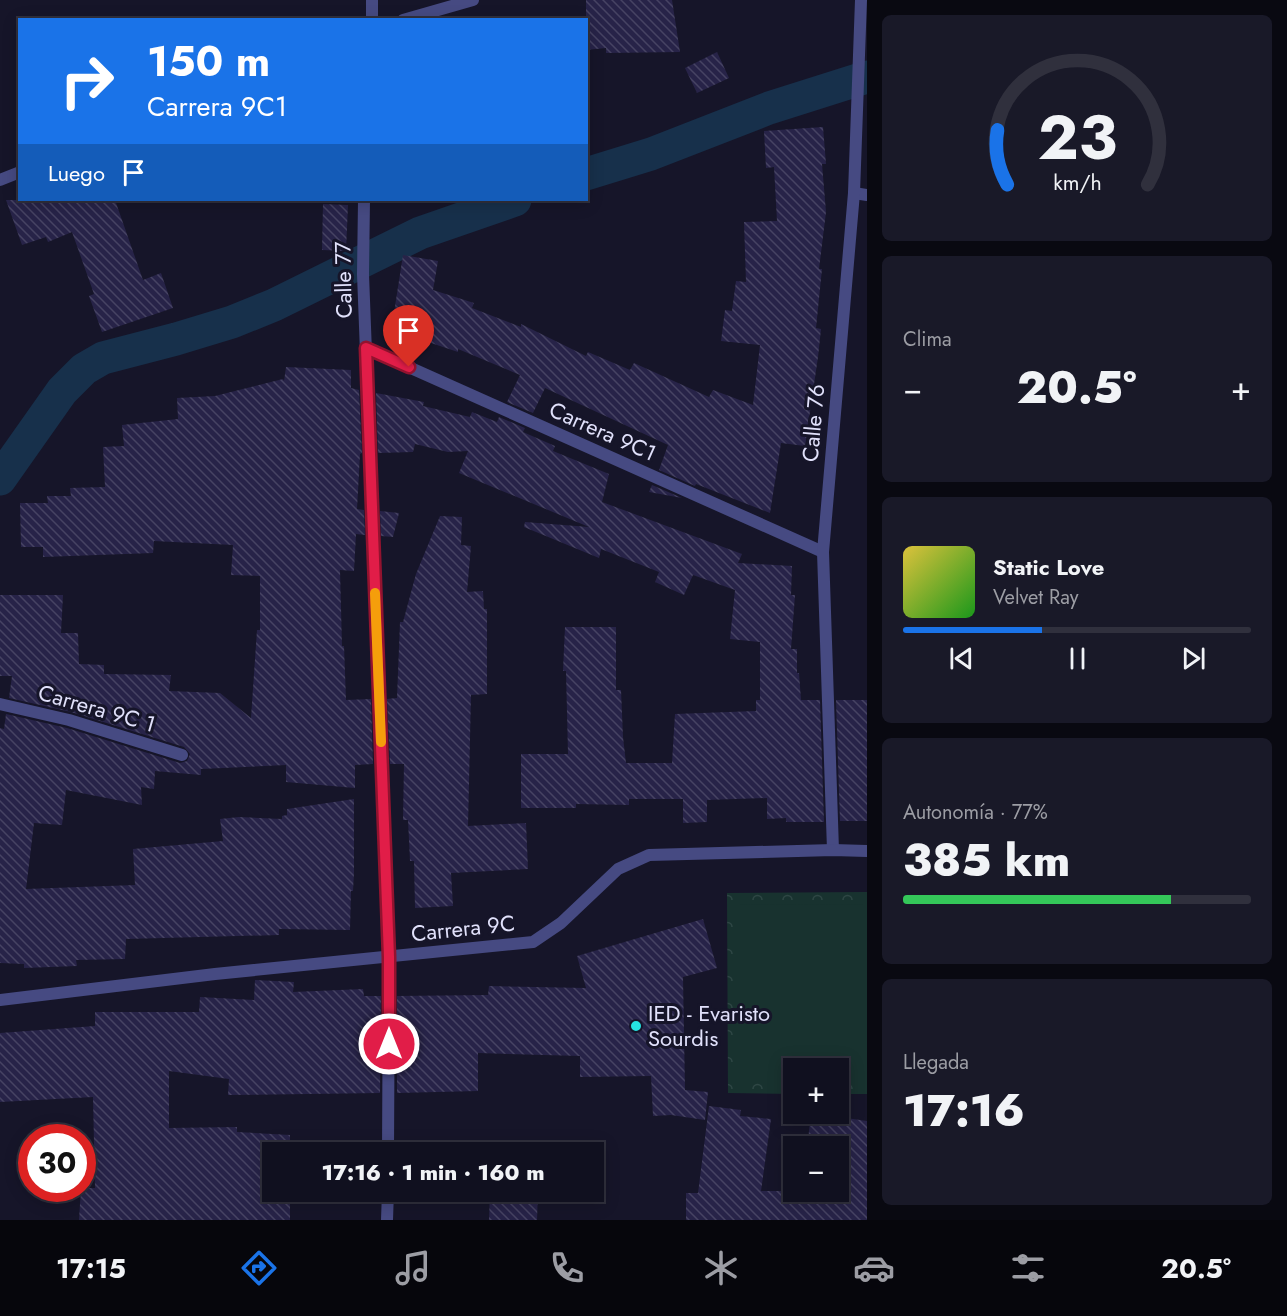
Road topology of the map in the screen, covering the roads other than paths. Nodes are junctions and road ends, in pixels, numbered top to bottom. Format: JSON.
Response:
{"nodes":[{"id":1,"x":372,"y":0,"type":"edge"},
{"id":2,"x":473,"y":0,"type":"edge"},
{"id":3,"x":861,"y":0,"type":"edge"},
{"id":4,"x":372,"y":18,"type":"edge"},
{"id":5,"x":410,"y":18,"type":"edge"},
{"id":6,"x":864,"y":40,"type":"edge"},
{"id":7,"x":18,"y":173,"type":"edge"},
{"id":8,"x":0,"y":180,"type":"edge"},
{"id":9,"x":861,"y":194,"type":"edge"},
{"id":10,"x":364,"y":201,"type":"edge"},
{"id":11,"x":366,"y":348,"type":"junction"},
{"id":12,"x":823,"y":552,"type":"junction"},
{"id":13,"x":0,"y":704,"type":"edge"},
{"id":14,"x":182,"y":755,"type":"dead end"},
{"id":15,"x":833,"y":850,"type":"junction"},
{"id":16,"x":867,"y":851,"type":"edge"},
{"id":17,"x":389,"y":957,"type":"junction"},
{"id":18,"x":0,"y":1000,"type":"edge"},
{"id":19,"x":388,"y":1142,"type":"edge"},
{"id":20,"x":388,"y":1202,"type":"edge"},
{"id":21,"x":387,"y":1220,"type":"edge"}],
"edges":[{"from":1,"to":4,"type":"street"},
{"from":2,"to":5,"type":"street"},
{"from":3,"to":6,"type":"street","name":"Calle 76"},
{"from":6,"to":9,"type":"street","name":"Calle 76"},
{"from":7,"to":8,"type":"street"},
{"from":9,"to":12,"type":"street","name":"Calle 76"},
{"from":10,"to":11,"type":"street","name":"Calle 77"},
{"from":11,"to":12,"type":"street","name":"Carrera 9C1"},
{"from":11,"to":17,"type":"street","name":"Calle 77"},
{"from":12,"to":15,"type":"street","name":"Calle 76"},
{"from":13,"to":14,"type":"street","name":"Carrera 9C 1"},
{"from":15,"to":16,"type":"street","name":"Carrera 9C"},
{"from":15,"to":17,"type":"street","name":"Carrera 9C"},
{"from":17,"to":18,"type":"street","name":"Carrera 9C"},
{"from":17,"to":19,"type":"street","name":"Calle 77"},
{"from":20,"to":21,"type":"street"}]}
